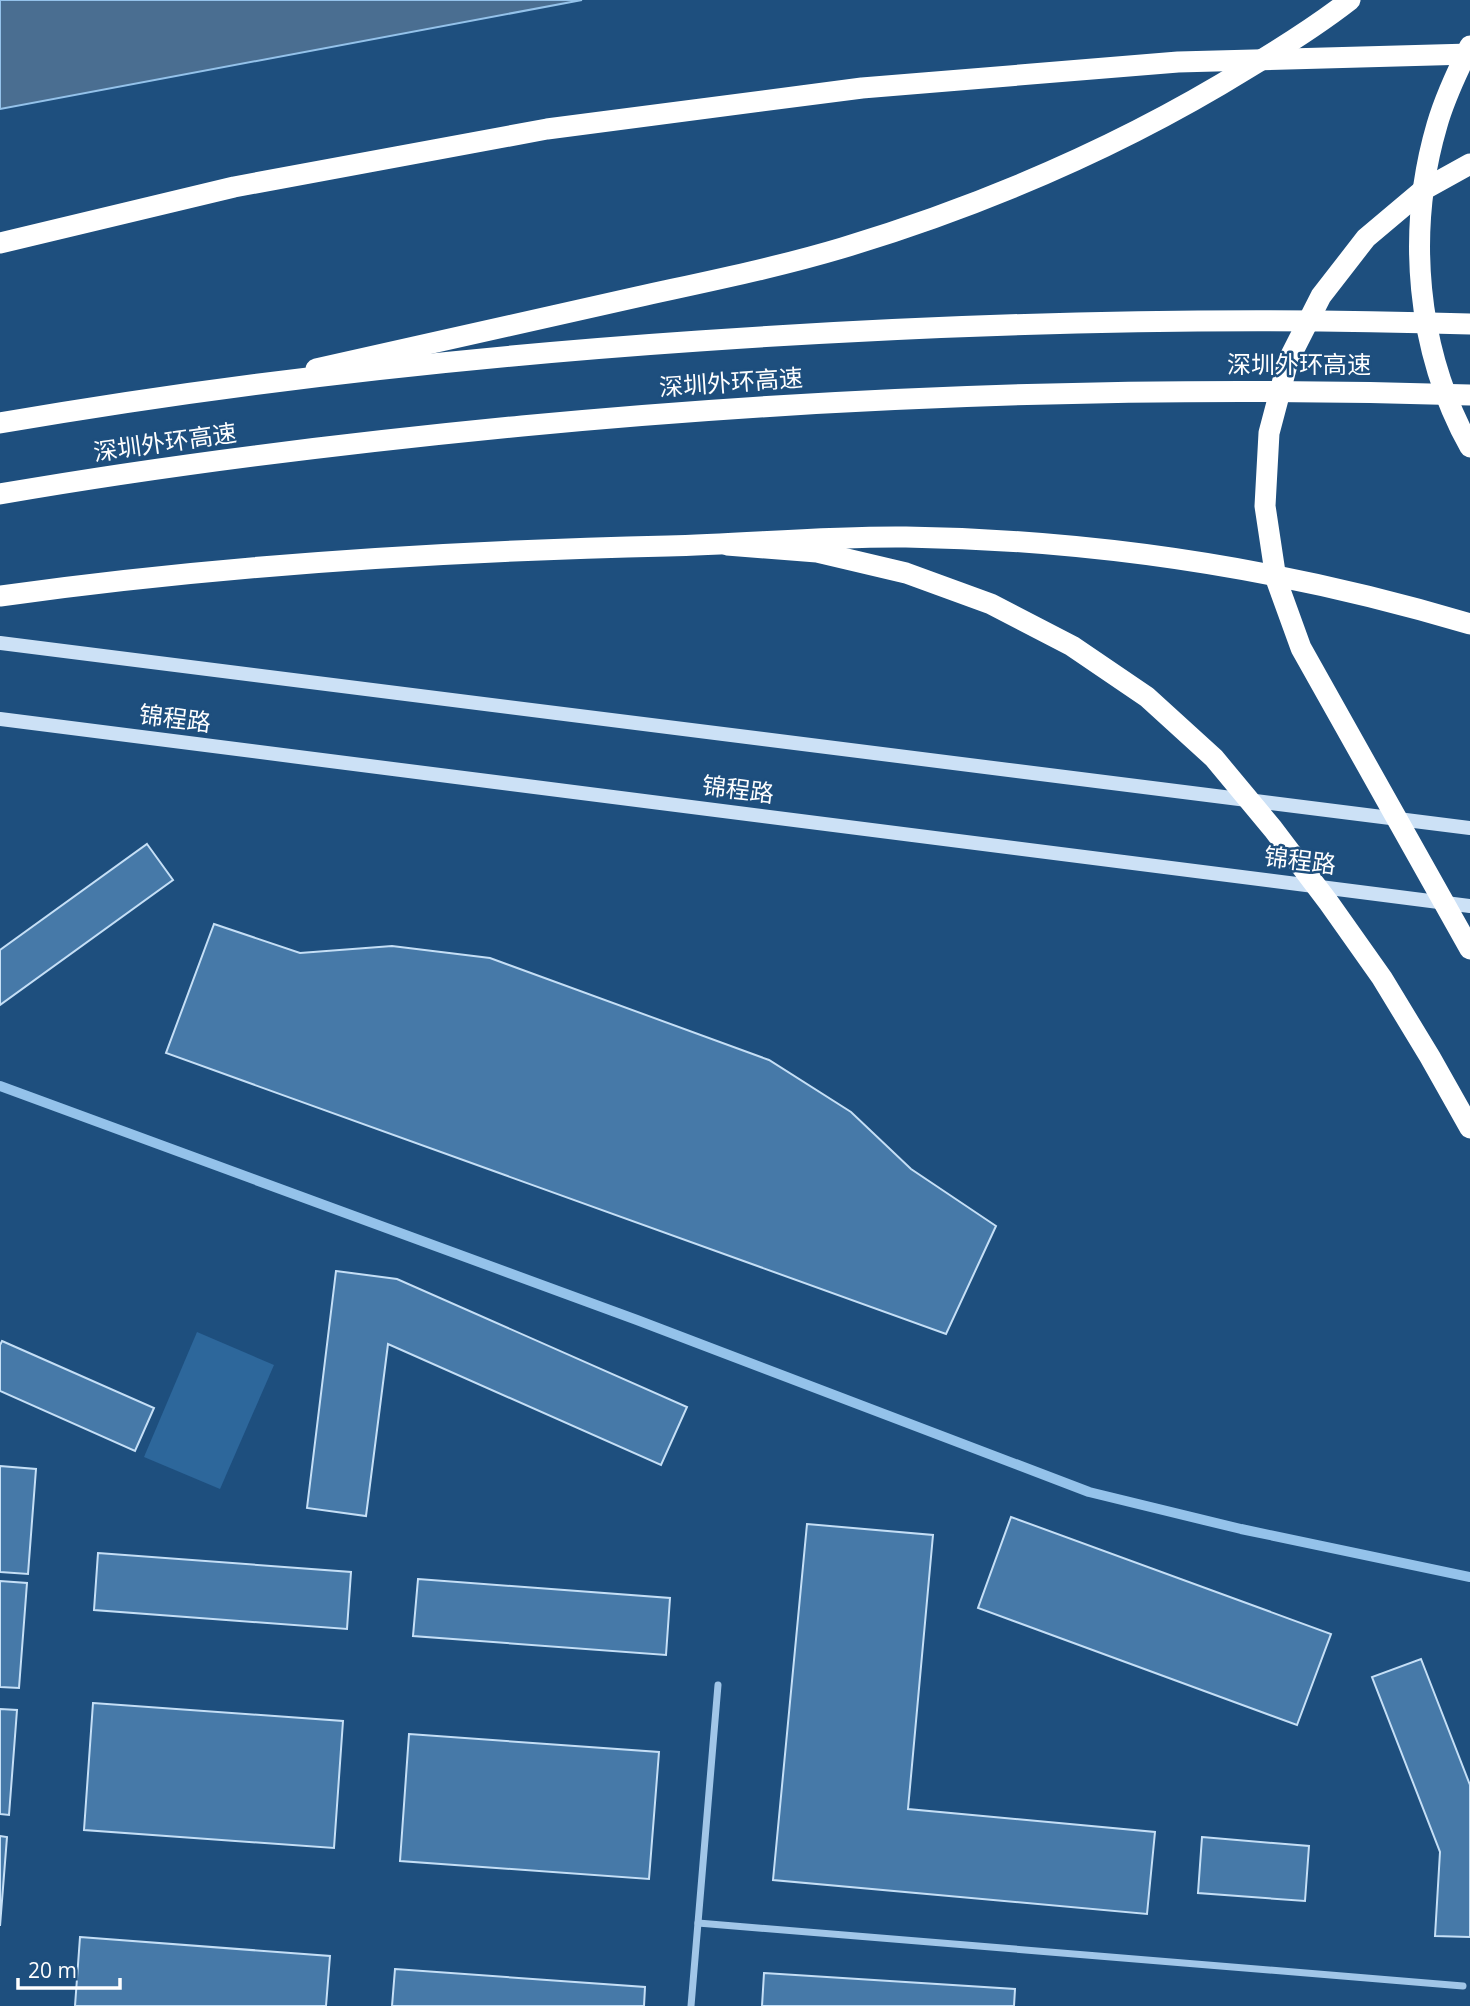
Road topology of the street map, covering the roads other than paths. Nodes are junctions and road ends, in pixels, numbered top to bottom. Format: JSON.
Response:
{"nodes":[{"id":1,"x":1350,"y":0,"type":"edge"},
{"id":2,"x":1470,"y":46,"type":"edge"},
{"id":3,"x":1470,"y":54,"type":"edge"},
{"id":4,"x":1470,"y":164,"type":"edge"},
{"id":5,"x":0,"y":243,"type":"edge"},
{"id":6,"x":1470,"y":324,"type":"edge"},
{"id":7,"x":231,"y":388,"type":"junction"},
{"id":8,"x":1470,"y":395,"type":"edge"},
{"id":9,"x":0,"y":423,"type":"edge"},
{"id":10,"x":1470,"y":447,"type":"edge"},
{"id":11,"x":0,"y":494,"type":"edge"},
{"id":12,"x":727,"y":545,"type":"junction"},
{"id":13,"x":0,"y":596,"type":"edge"},
{"id":14,"x":1470,"y":624,"type":"edge"},
{"id":15,"x":0,"y":643,"type":"edge"},
{"id":16,"x":0,"y":719,"type":"edge"},
{"id":17,"x":1470,"y":828,"type":"edge"},
{"id":18,"x":1470,"y":905,"type":"edge"},
{"id":19,"x":1470,"y":949,"type":"edge"},
{"id":20,"x":1470,"y":1128,"type":"edge"},
{"id":21,"x":718,"y":1685,"type":"dead end"},
{"id":22,"x":698,"y":1923,"type":"junction"},
{"id":23,"x":1463,"y":1986,"type":"dead end"},
{"id":24,"x":691,"y":2006,"type":"edge"}],
"edges":[{"from":1,"to":7,"type":"highway","bridge":true},
{"from":2,"to":10,"type":"highway","bridge":true},
{"from":3,"to":5,"type":"highway","bridge":true},
{"from":4,"to":19,"type":"highway","bridge":true},
{"from":6,"to":7,"type":"highway","name":"深圳外环高速","bridge":true},
{"from":7,"to":9,"type":"highway","name":"深圳外环高速","bridge":true},
{"from":8,"to":11,"type":"highway","name":"深圳外环高速","bridge":true},
{"from":12,"to":13,"type":"highway"},
{"from":12,"to":14,"type":"highway","bridge":true},
{"from":12,"to":20,"type":"highway","bridge":true},
{"from":15,"to":17,"type":"main road"},
{"from":16,"to":18,"type":"main road","name":"锦程路"},
{"from":21,"to":22,"type":"street"},
{"from":22,"to":23,"type":"street"},
{"from":22,"to":24,"type":"street"}]}
